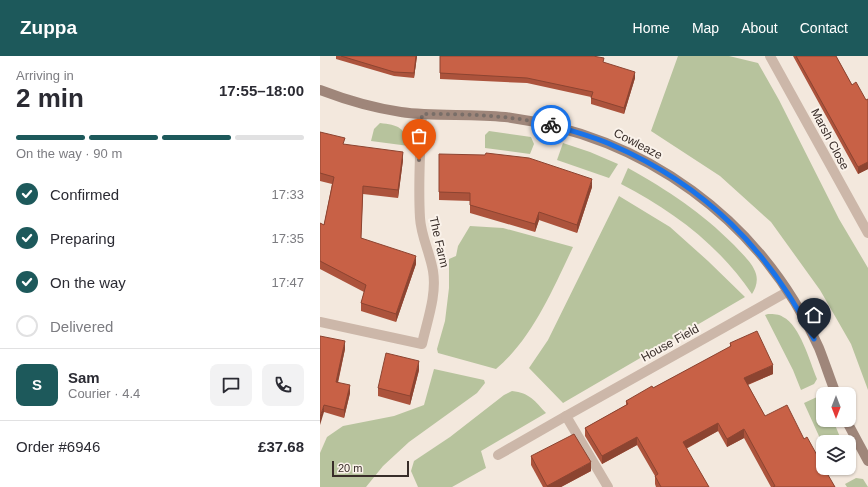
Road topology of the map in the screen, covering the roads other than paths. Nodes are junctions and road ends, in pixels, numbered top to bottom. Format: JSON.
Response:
{"nodes":[{"id":1,"x":770,"y":56,"type":"edge"},
{"id":2,"x":320,"y":90,"type":"edge"},
{"id":3,"x":422,"y":114,"type":"junction"},
{"id":4,"x":868,"y":233,"type":"edge"},
{"id":5,"x":787,"y":292,"type":"junction"},
{"id":6,"x":320,"y":322,"type":"edge"},
{"id":7,"x":833,"y":387,"type":"edge"},
{"id":8,"x":566,"y":416,"type":"junction"},
{"id":9,"x":850,"y":427,"type":"edge"},
{"id":10,"x":498,"y":455,"type":"dead end"},
{"id":11,"x":868,"y":461,"type":"edge"},
{"id":12,"x":608,"y":487,"type":"edge"}],
"edges":[{"from":1,"to":4,"type":"street","name":"Marsh Close"},
{"from":2,"to":3,"type":"main road","name":"Cowleaze"},
{"from":3,"to":5,"type":"main road","name":"Cowleaze"},
{"from":3,"to":6,"type":"street","name":"The Farm"},
{"from":5,"to":7,"type":"main road","name":"Cowleaze"},
{"from":5,"to":8,"type":"street","name":"House Field"},
{"from":8,"to":10,"type":"street","name":"House Field"},
{"from":8,"to":12,"type":"street"},
{"from":9,"to":11,"type":"main road"}]}
